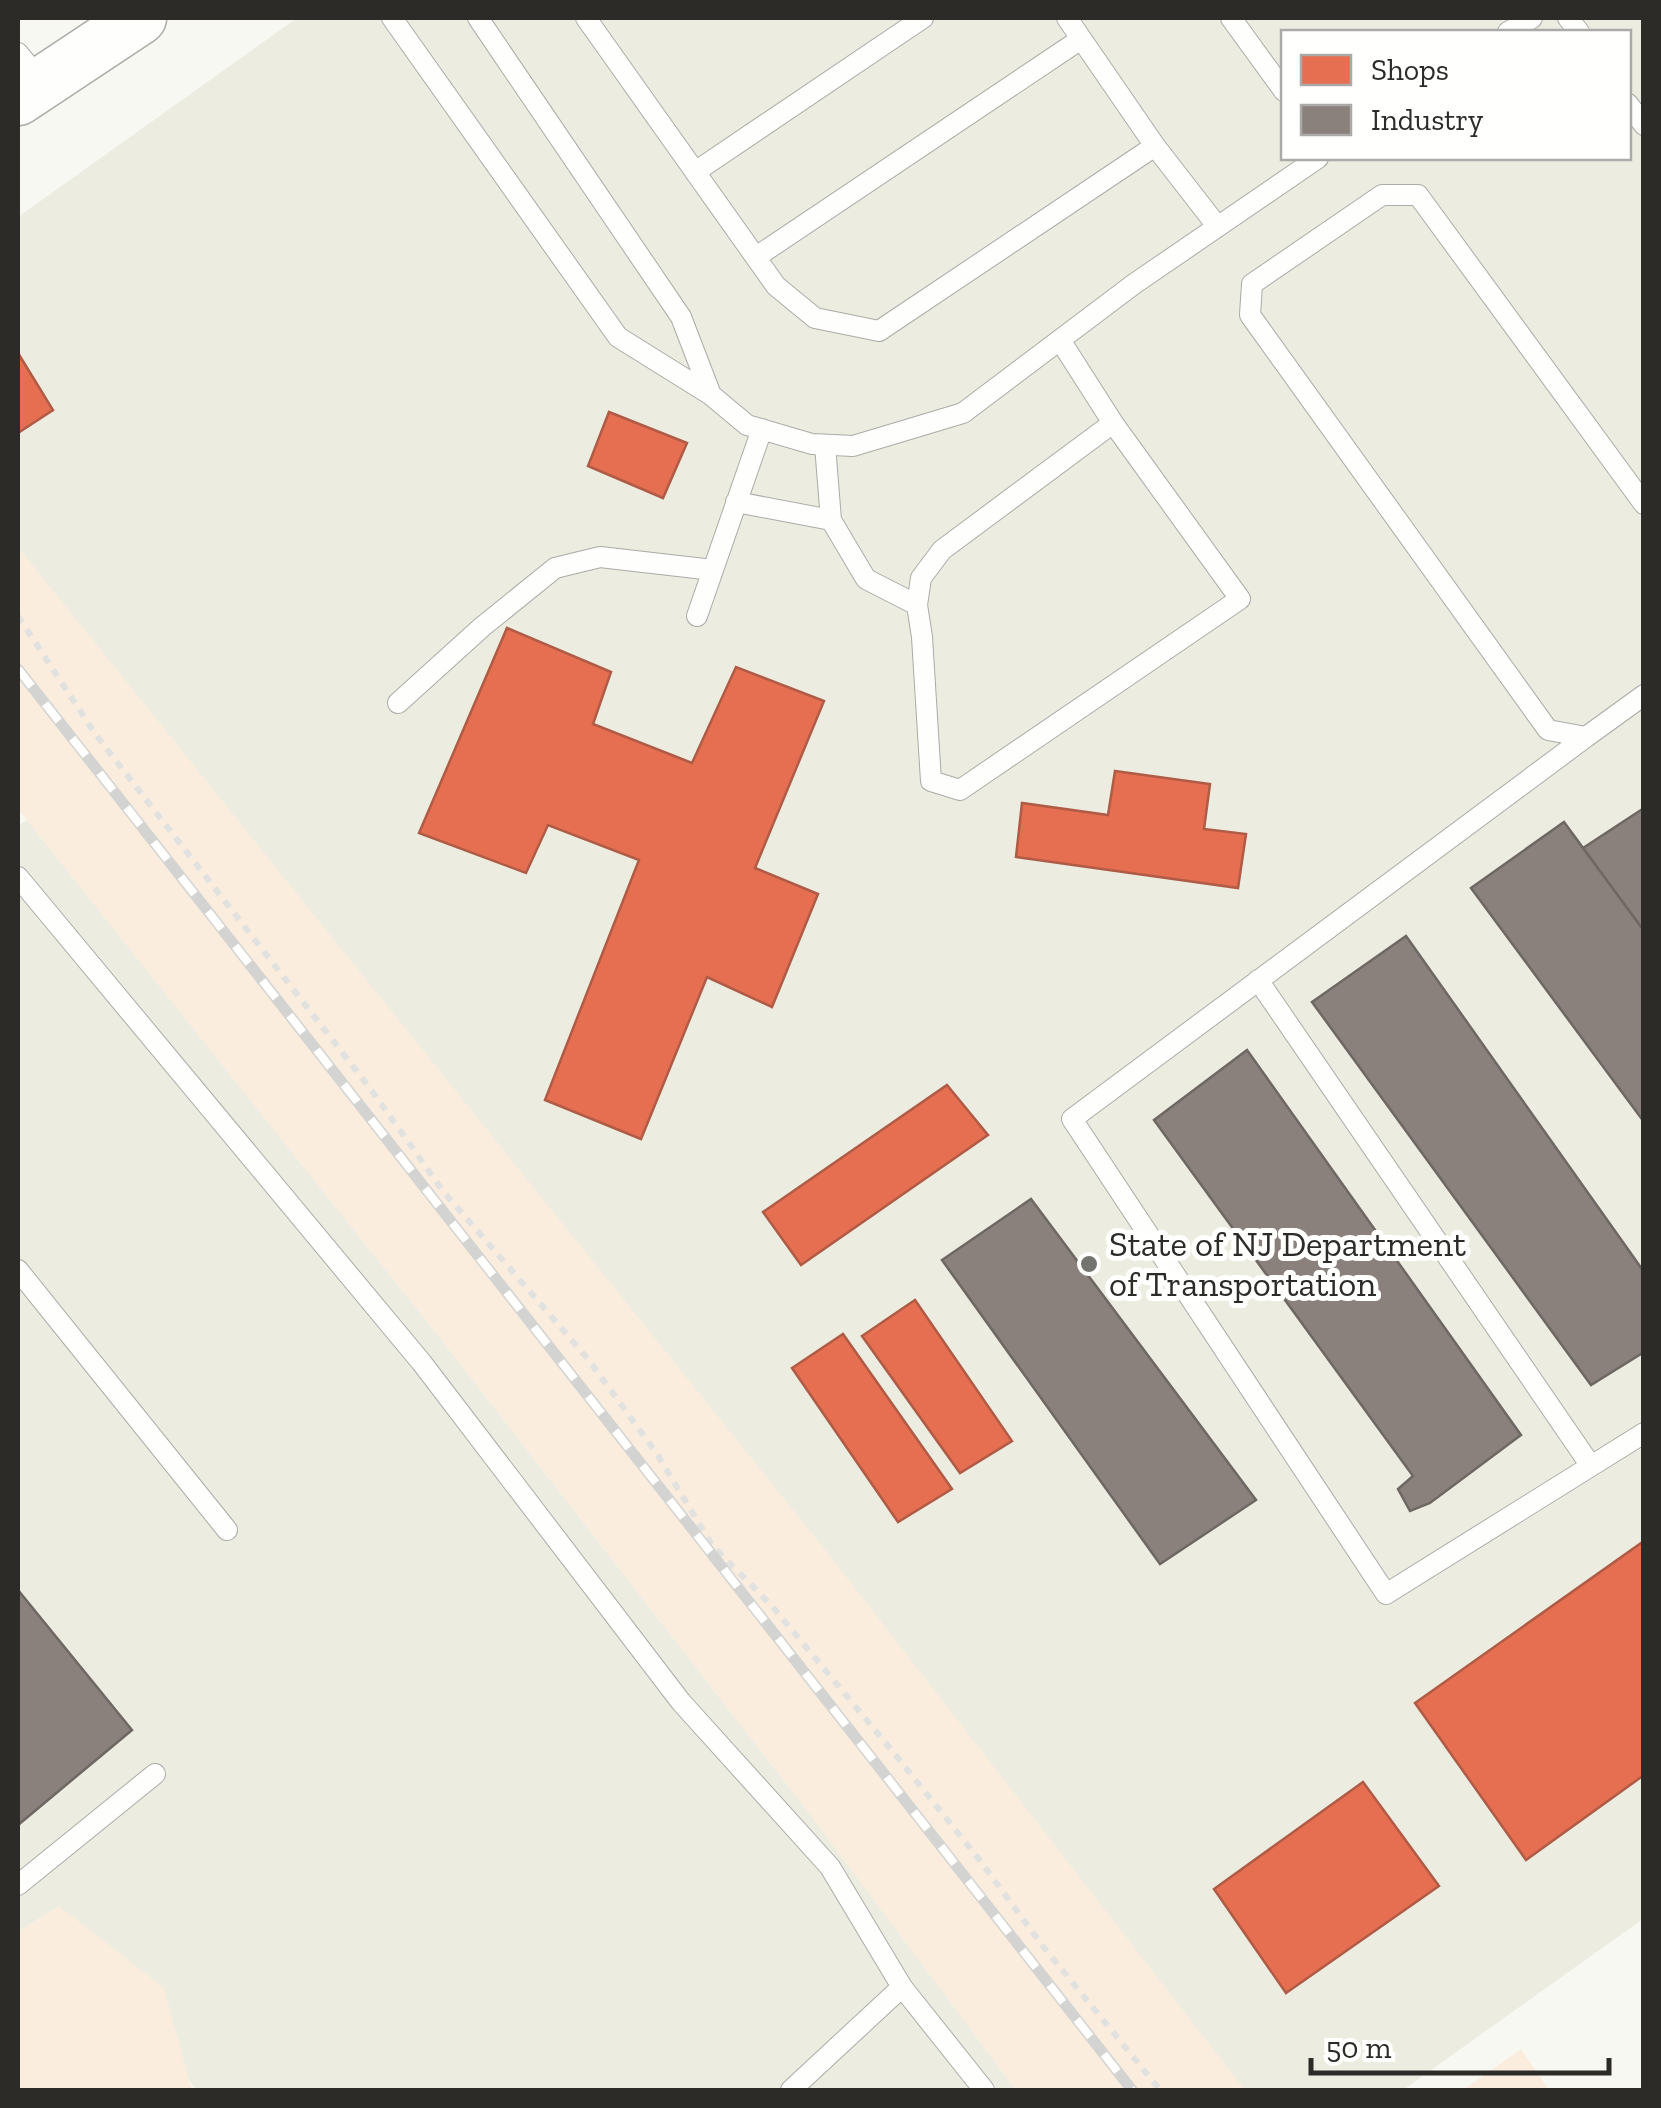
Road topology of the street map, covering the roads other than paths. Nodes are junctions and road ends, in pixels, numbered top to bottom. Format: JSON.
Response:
{"nodes":[{"id":1,"x":140,"y":18,"type":"edge"},
{"id":2,"x":392,"y":18,"type":"edge"},
{"id":3,"x":478,"y":18,"type":"edge"},
{"id":4,"x":586,"y":18,"type":"edge"},
{"id":5,"x":923,"y":18,"type":"edge"},
{"id":6,"x":1066,"y":18,"type":"edge"},
{"id":7,"x":1231,"y":18,"type":"edge"},
{"id":8,"x":1081,"y":38,"type":"junction"},
{"id":9,"x":26,"y":78,"type":"edge"},
{"id":10,"x":1281,"y":88,"type":"edge"},
{"id":11,"x":1155,"y":146,"type":"junction"},
{"id":12,"x":1315,"y":160,"type":"edge"},
{"id":13,"x":695,"y":172,"type":"junction"},
{"id":14,"x":1217,"y":226,"type":"junction"},
{"id":15,"x":756,"y":257,"type":"junction"},
{"id":16,"x":1060,"y":340,"type":"junction"},
{"id":17,"x":710,"y":395,"type":"junction"},
{"id":18,"x":1113,"y":423,"type":"junction"},
{"id":19,"x":762,"y":429,"type":"junction"},
{"id":20,"x":825,"y":445,"type":"junction"},
{"id":21,"x":736,"y":502,"type":"junction"},
{"id":22,"x":1644,"y":504,"type":"edge"},
{"id":23,"x":831,"y":520,"type":"junction"},
{"id":24,"x":713,"y":570,"type":"junction"},
{"id":25,"x":916,"y":605,"type":"junction"},
{"id":26,"x":697,"y":616,"type":"dead end"},
{"id":27,"x":1644,"y":695,"type":"edge"},
{"id":28,"x":398,"y":703,"type":"dead end"},
{"id":29,"x":1586,"y":737,"type":"junction"},
{"id":30,"x":18,"y":877,"type":"edge"},
{"id":31,"x":1258,"y":980,"type":"junction"},
{"id":32,"x":18,"y":1270,"type":"edge"},
{"id":33,"x":1644,"y":1433,"type":"edge"},
{"id":34,"x":1591,"y":1466,"type":"junction"},
{"id":35,"x":227,"y":1530,"type":"dead end"},
{"id":36,"x":155,"y":1774,"type":"dead end"},
{"id":37,"x":18,"y":1884,"type":"edge"},
{"id":38,"x":902,"y":1987,"type":"junction"},
{"id":39,"x":791,"y":2090,"type":"edge"},
{"id":40,"x":984,"y":2090,"type":"edge"}],
"edges":[{"from":1,"to":9,"type":"street"},
{"from":2,"to":17,"type":"lane"},
{"from":3,"to":17,"type":"lane"},
{"from":4,"to":13,"type":"lane"},
{"from":5,"to":13,"type":"lane"},
{"from":6,"to":8,"type":"lane"},
{"from":7,"to":10,"type":"lane"},
{"from":8,"to":11,"type":"lane"},
{"from":8,"to":15,"type":"lane"},
{"from":11,"to":14,"type":"lane"},
{"from":11,"to":15,"type":"lane"},
{"from":12,"to":14,"type":"lane"},
{"from":13,"to":15,"type":"lane"},
{"from":14,"to":16,"type":"lane"},
{"from":16,"to":18,"type":"lane"},
{"from":16,"to":20,"type":"lane"},
{"from":17,"to":19,"type":"lane"},
{"from":18,"to":25,"type":"lane"},
{"from":18,"to":25,"type":"lane"},
{"from":19,"to":20,"type":"lane"},
{"from":19,"to":21,"type":"lane"},
{"from":20,"to":23,"type":"lane"},
{"from":21,"to":23,"type":"lane"},
{"from":21,"to":24,"type":"lane"},
{"from":22,"to":29,"type":"lane"},
{"from":23,"to":25,"type":"lane"},
{"from":24,"to":26,"type":"lane"},
{"from":24,"to":28,"type":"lane"},
{"from":27,"to":29,"type":"lane"},
{"from":29,"to":31,"type":"lane"},
{"from":30,"to":38,"type":"lane"},
{"from":31,"to":34,"type":"lane"},
{"from":31,"to":34,"type":"lane"},
{"from":32,"to":35,"type":"lane"},
{"from":33,"to":34,"type":"lane"},
{"from":36,"to":37,"type":"lane"},
{"from":38,"to":39,"type":"lane"},
{"from":38,"to":40,"type":"lane"}]}
